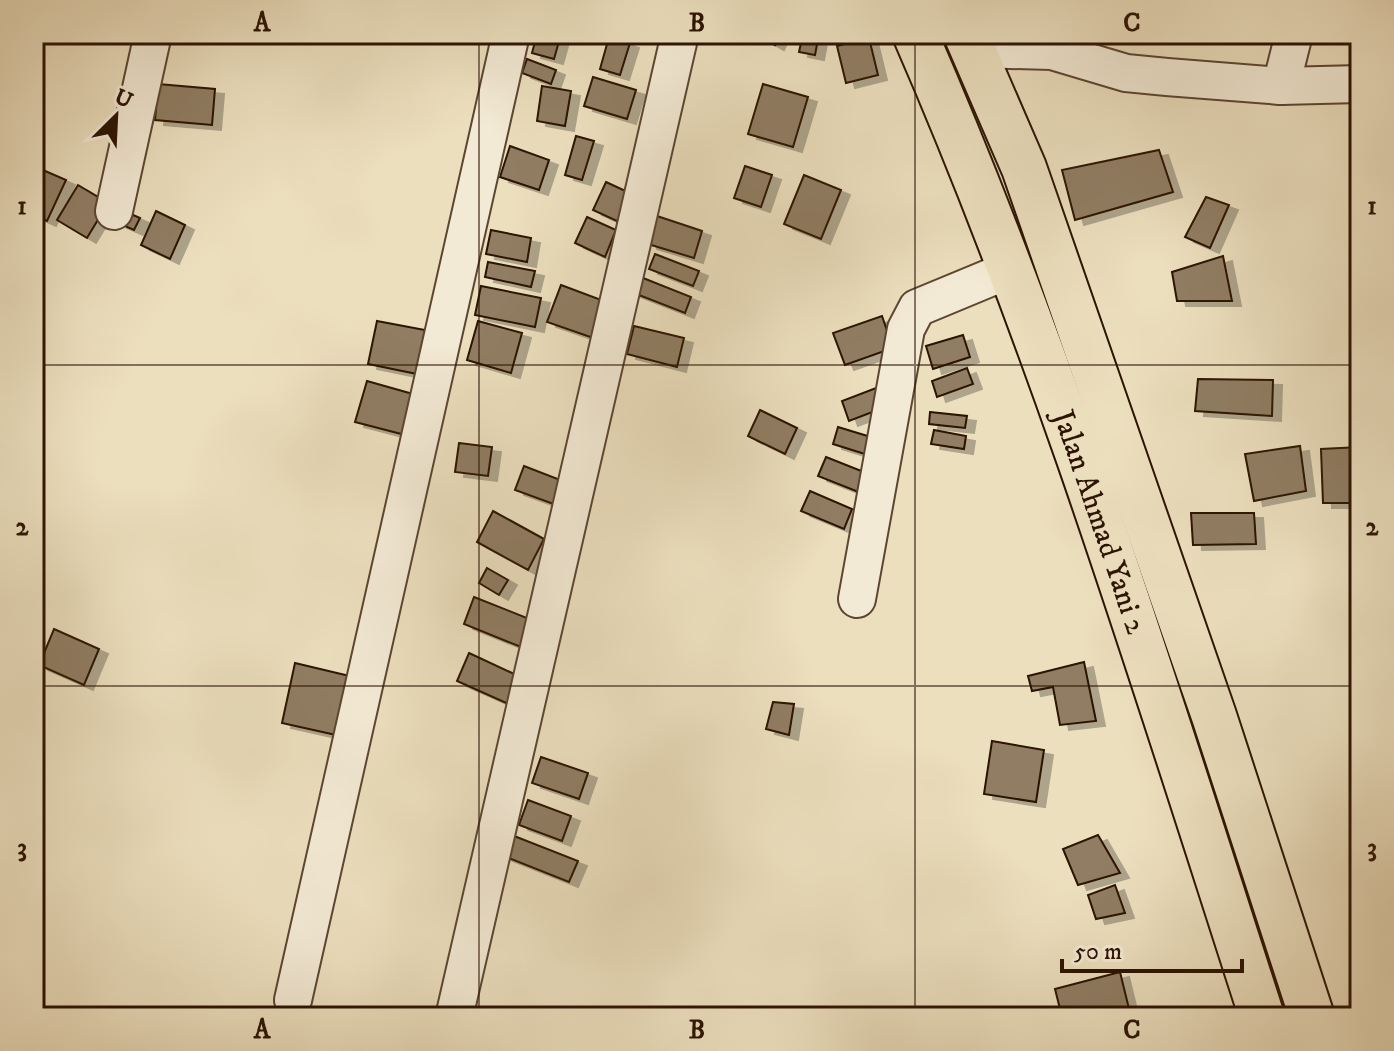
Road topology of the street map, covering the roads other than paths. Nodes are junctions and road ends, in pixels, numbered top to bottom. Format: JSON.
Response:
{"nodes":[{"id":1,"x":153,"y":34,"type":"edge"},
{"id":2,"x":511,"y":34,"type":"edge"},
{"id":3,"x":680,"y":34,"type":"edge"},
{"id":4,"x":915,"y":34,"type":"edge"},
{"id":5,"x":1294,"y":34,"type":"edge"},
{"id":6,"x":969,"y":42,"type":"edge"},
{"id":7,"x":1282,"y":79,"type":"junction"},
{"id":8,"x":1360,"y":84,"type":"edge"},
{"id":9,"x":114,"y":211,"type":"dead end"},
{"id":10,"x":1011,"y":269,"type":"junction"},
{"id":11,"x":857,"y":599,"type":"dead end"},
{"id":12,"x":293,"y":1000,"type":"dead end"},
{"id":13,"x":455,"y":1013,"type":"dead end"},
{"id":14,"x":1262,"y":1017,"type":"edge"},
{"id":15,"x":1312,"y":1017,"type":"edge"}],
"edges":[{"from":1,"to":9,"type":"street"},
{"from":2,"to":12,"type":"street"},
{"from":3,"to":13,"type":"street"},
{"from":4,"to":10,"type":"highway","name":"Jalan Ahmad Yani 2"},
{"from":5,"to":7,"type":"street"},
{"from":6,"to":7,"type":"street"},
{"from":6,"to":15,"type":"highway","name":"Jalan Ahmad Yani 2"},
{"from":7,"to":8,"type":"street"},
{"from":10,"to":11,"type":"street"},
{"from":10,"to":14,"type":"highway","name":"Jalan Ahmad Yani 2"}]}
